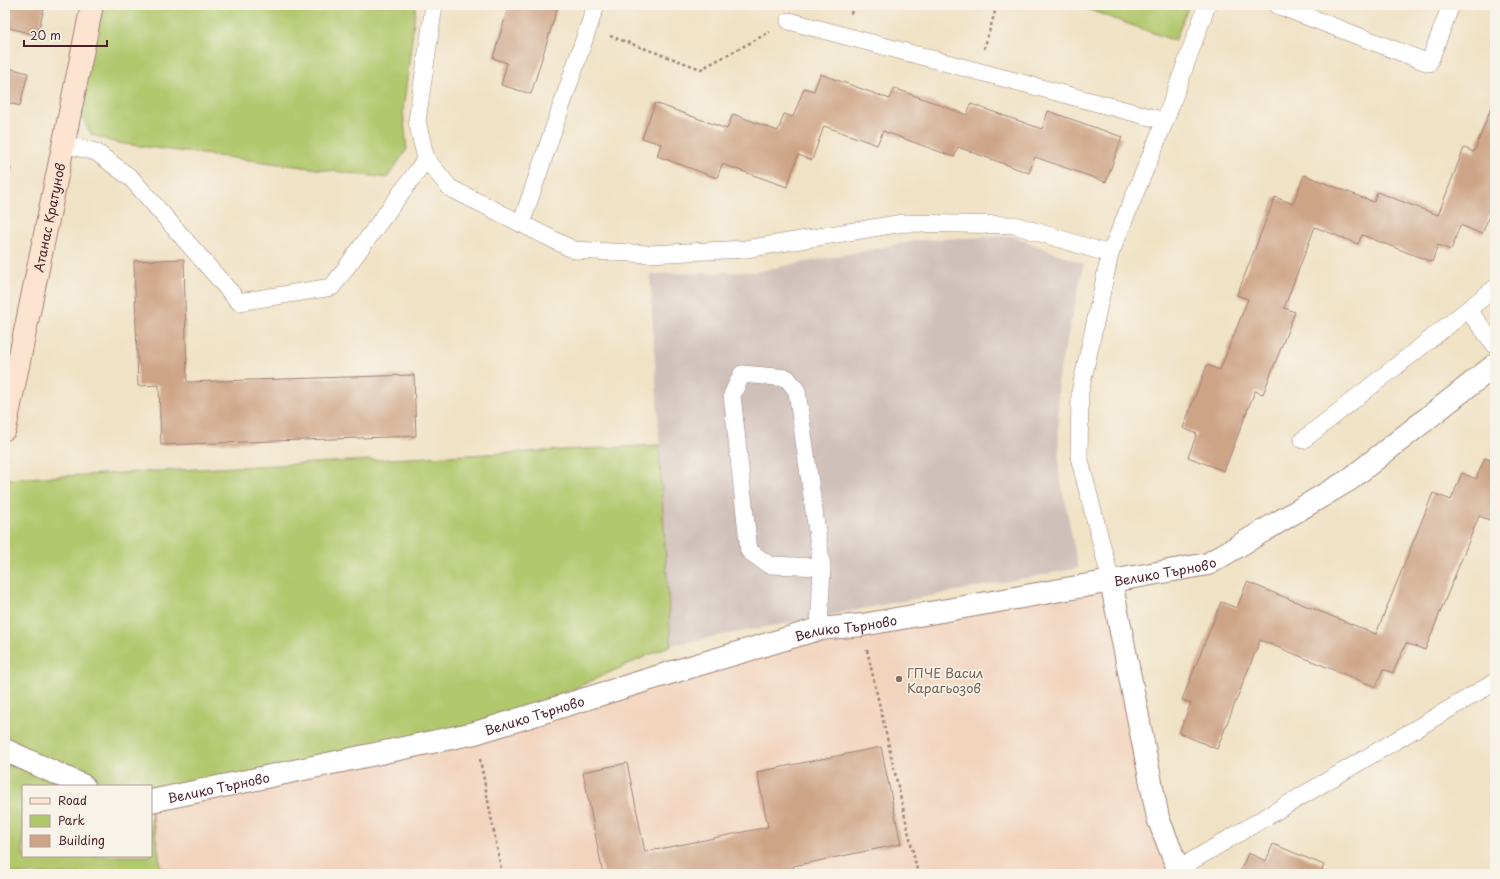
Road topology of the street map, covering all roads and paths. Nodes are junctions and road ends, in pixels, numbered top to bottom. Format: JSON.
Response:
{"nodes":[{"id":1,"x":92,"y":5,"type":"edge"},
{"id":2,"x":434,"y":5,"type":"edge"},
{"id":3,"x":596,"y":5,"type":"edge"},
{"id":4,"x":997,"y":5,"type":"edge"},
{"id":5,"x":1207,"y":5,"type":"edge"},
{"id":6,"x":1277,"y":5,"type":"edge"},
{"id":7,"x":1451,"y":5,"type":"edge"},
{"id":8,"x":789,"y":21,"type":"joint"},
{"id":9,"x":588,"y":28,"type":"junction"},
{"id":10,"x":977,"y":71,"type":"junction"},
{"id":11,"x":1165,"y":121,"type":"junction"},
{"id":12,"x":63,"y":144,"type":"junction"},
{"id":13,"x":426,"y":159,"type":"junction"},
{"id":14,"x":521,"y":224,"type":"junction"},
{"id":15,"x":1110,"y":254,"type":"junction"},
{"id":16,"x":1495,"y":288,"type":"edge"},
{"id":17,"x":1468,"y":310,"type":"junction"},
{"id":18,"x":1495,"y":345,"type":"edge"},
{"id":19,"x":1495,"y":365,"type":"edge"},
{"id":20,"x":5,"y":429,"type":"edge"},
{"id":21,"x":1303,"y":440,"type":"dead end"},
{"id":22,"x":822,"y":567,"type":"junction"},
{"id":23,"x":1111,"y":581,"type":"junction"},
{"id":24,"x":862,"y":625,"type":"junction"},
{"id":25,"x":819,"y":629,"type":"junction"},
{"id":26,"x":1495,"y":682,"type":"edge"},
{"id":27,"x":475,"y":733,"type":"junction"},
{"id":28,"x":5,"y":750,"type":"edge"},
{"id":29,"x":82,"y":785,"type":"edge"},
{"id":30,"x":152,"y":801,"type":"edge"},
{"id":31,"x":1180,"y":871,"type":"edge"},
{"id":32,"x":502,"y":874,"type":"edge"},
{"id":33,"x":918,"y":874,"type":"edge"}],
"edges":[{"from":1,"to":12,"type":"main road","name":"Атанас Кратунов"},
{"from":2,"to":13,"type":"lane"},
{"from":3,"to":9,"type":"lane"},
{"from":4,"to":10,"type":"path"},
{"from":5,"to":11,"type":"lane"},
{"from":6,"to":7,"type":"lane"},
{"from":8,"to":9,"type":"path"},
{"from":8,"to":10,"type":"lane"},
{"from":9,"to":14,"type":"lane"},
{"from":10,"to":11,"type":"lane"},
{"from":11,"to":15,"type":"lane"},
{"from":12,"to":13,"type":"lane"},
{"from":12,"to":20,"type":"main road","name":"Атанас Кратунов"},
{"from":13,"to":14,"type":"lane"},
{"from":14,"to":15,"type":"lane"},
{"from":15,"to":23,"type":"lane"},
{"from":16,"to":17,"type":"lane"},
{"from":17,"to":18,"type":"lane"},
{"from":17,"to":21,"type":"lane"},
{"from":19,"to":23,"type":"street","name":"Велико Търново"},
{"from":22,"to":22,"type":"lane"},
{"from":22,"to":25,"type":"lane"},
{"from":23,"to":24,"type":"street","name":"Велико Търново"},
{"from":23,"to":31,"type":"street"},
{"from":24,"to":25,"type":"street","name":"Велико Търново"},
{"from":24,"to":33,"type":"path"},
{"from":25,"to":27,"type":"street","name":"Велико Търново"},
{"from":26,"to":31,"type":"lane"},
{"from":27,"to":30,"type":"street","name":"Велико Търново"},
{"from":27,"to":32,"type":"path"},
{"from":28,"to":29,"type":"street"}]}
